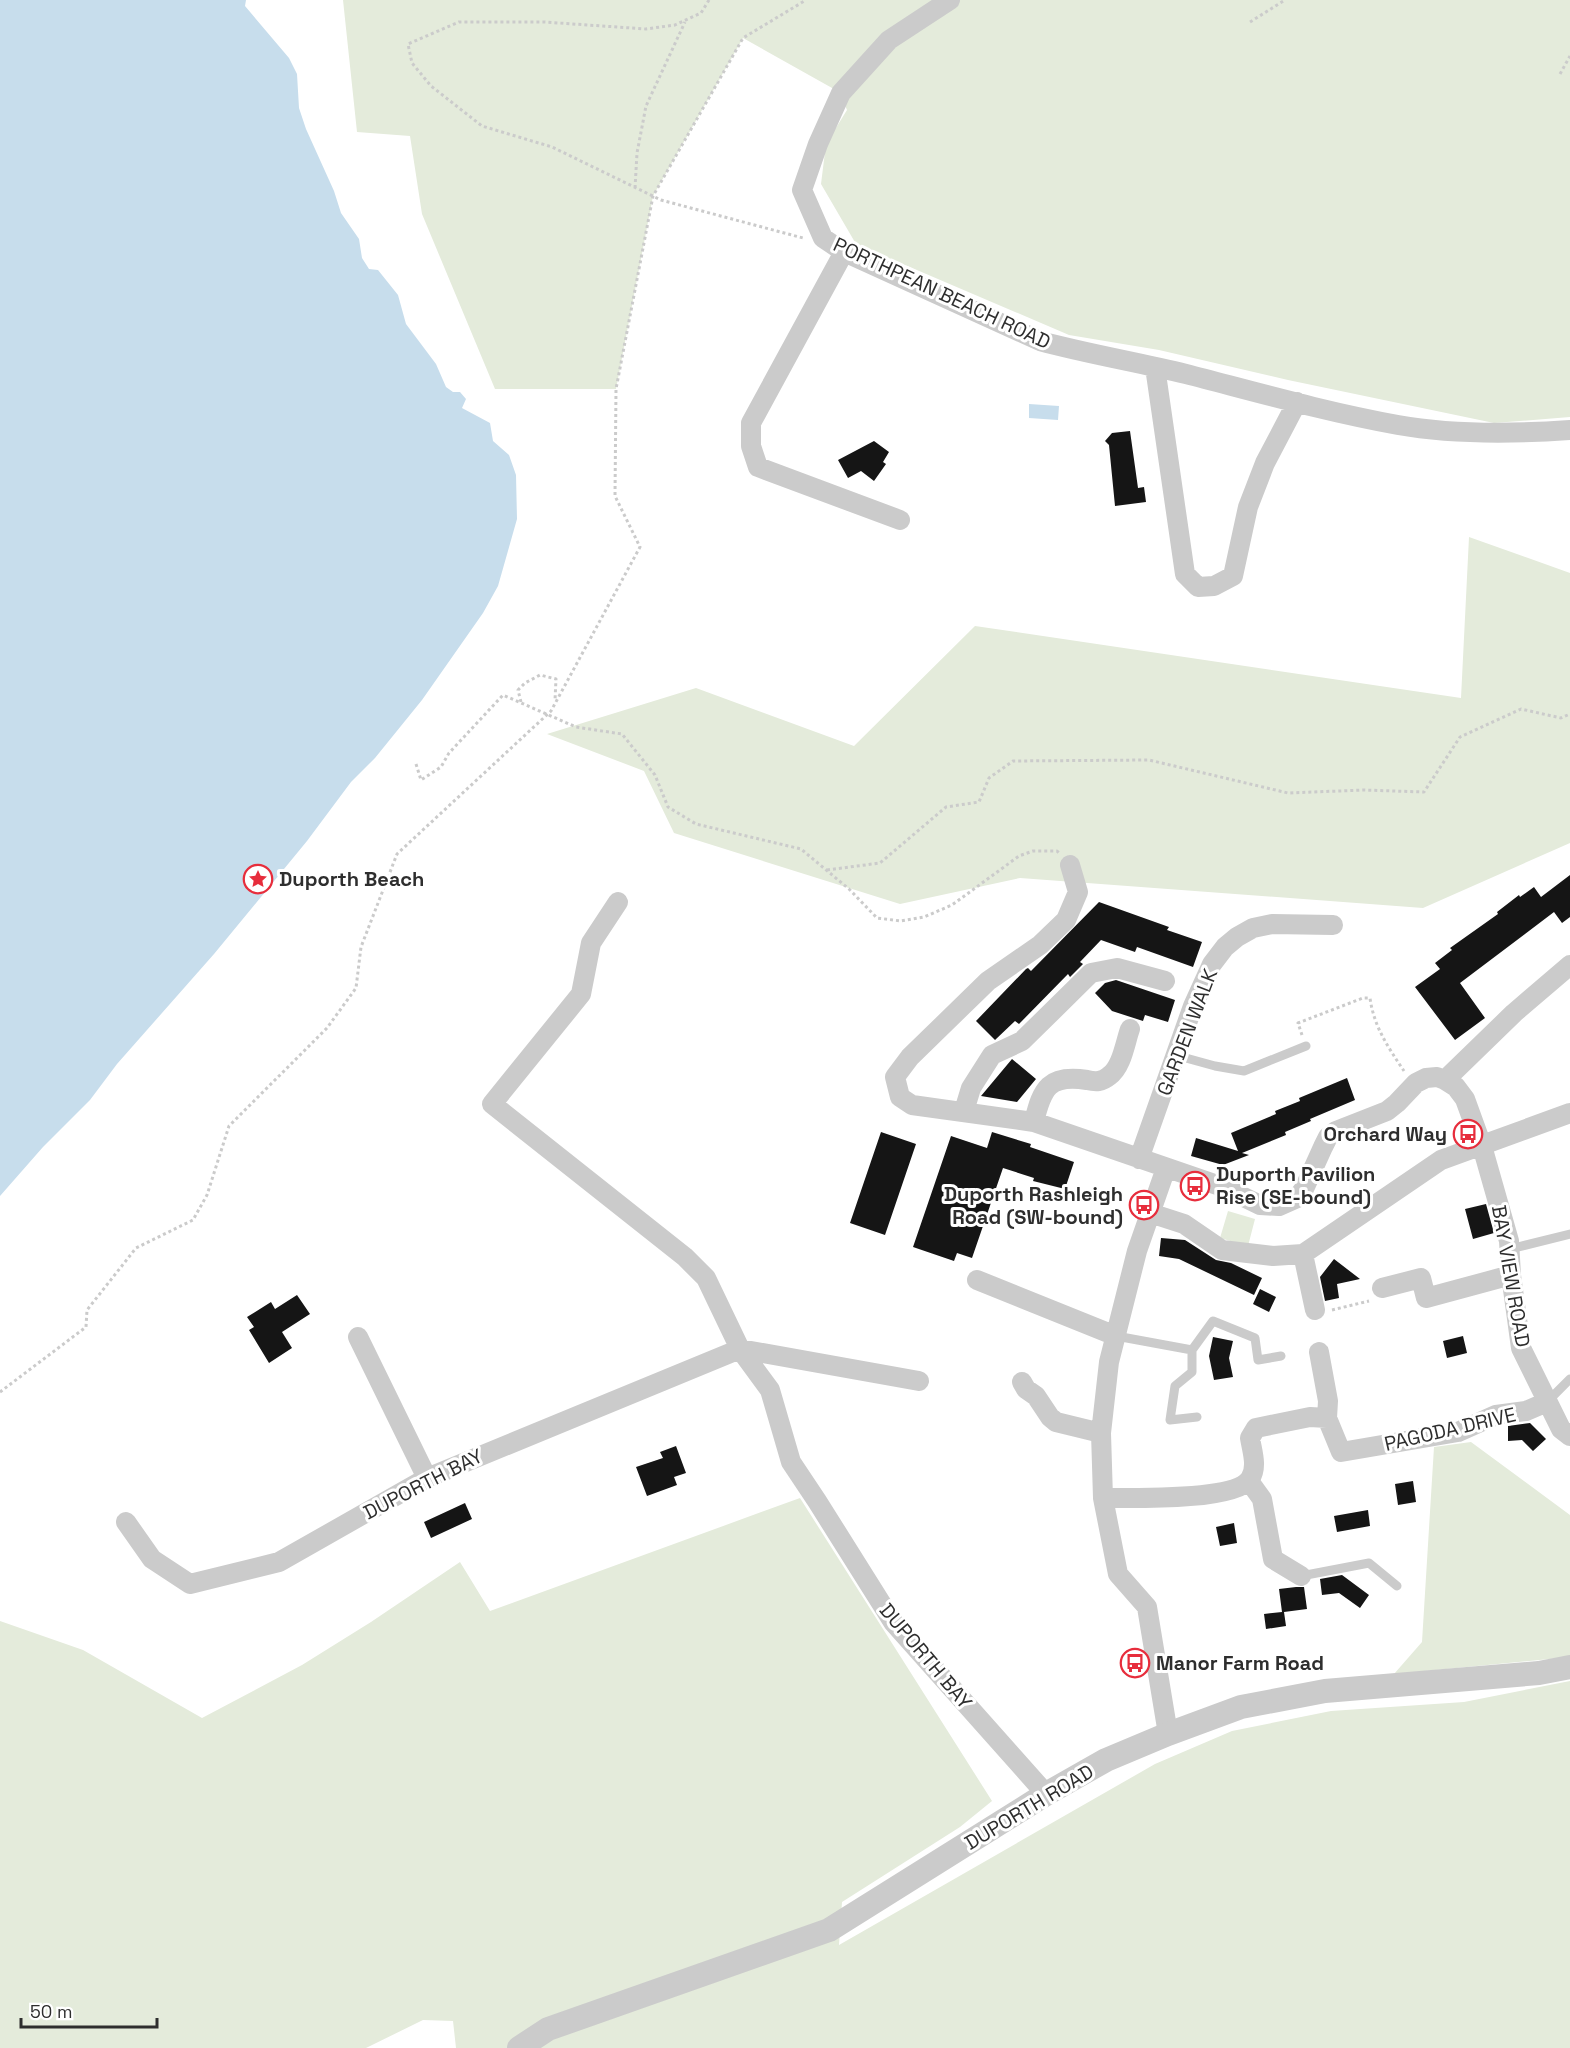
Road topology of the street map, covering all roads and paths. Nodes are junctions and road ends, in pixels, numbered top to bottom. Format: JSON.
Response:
{"nodes":[{"id":1,"x":709,"y":0,"type":"edge"},
{"id":2,"x":806,"y":0,"type":"edge"},
{"id":3,"x":950,"y":0,"type":"edge"},
{"id":4,"x":1285,"y":0,"type":"edge"},
{"id":5,"x":686,"y":20,"type":"junction"},
{"id":6,"x":1250,"y":22,"type":"dead end"},
{"id":7,"x":1570,"y":56,"type":"edge"},
{"id":8,"x":1560,"y":74,"type":"dead end"},
{"id":9,"x":635,"y":188,"type":"junction"},
{"id":10,"x":653,"y":196,"type":"junction"},
{"id":11,"x":823,"y":238,"type":"junction"},
{"id":12,"x":844,"y":252,"type":"junction"},
{"id":13,"x":1155,"y":367,"type":"junction"},
{"id":14,"x":1297,"y":402,"type":"junction"},
{"id":15,"x":1570,"y":430,"type":"edge"},
{"id":16,"x":900,"y":520,"type":"dead end"},
{"id":17,"x":555,"y":702,"type":"junction"},
{"id":18,"x":521,"y":703,"type":"junction"},
{"id":19,"x":1570,"y":714,"type":"edge"},
{"id":20,"x":416,"y":764,"type":"dead end"},
{"id":21,"x":1070,"y":865,"type":"joint"},
{"id":22,"x":828,"y":870,"type":"junction"},
{"id":23,"x":618,"y":902,"type":"dead end"},
{"id":24,"x":1333,"y":925,"type":"dead end"},
{"id":25,"x":1570,"y":965,"type":"edge"},
{"id":26,"x":1165,"y":981,"type":"dead end"},
{"id":27,"x":1130,"y":1029,"type":"dead end"},
{"id":28,"x":1306,"y":1046,"type":"joint"},
{"id":29,"x":1175,"y":1054,"type":"junction"},
{"id":30,"x":1445,"y":1080,"type":"junction"},
{"id":31,"x":1413,"y":1085,"type":"junction"},
{"id":32,"x":964,"y":1111,"type":"junction"},
{"id":33,"x":1570,"y":1113,"type":"edge"},
{"id":34,"x":1034,"y":1122,"type":"junction"},
{"id":35,"x":1482,"y":1146,"type":"junction"},
{"id":36,"x":1139,"y":1160,"type":"junction"},
{"id":37,"x":1166,"y":1168,"type":"junction"},
{"id":38,"x":1150,"y":1213,"type":"junction"},
{"id":39,"x":1570,"y":1234,"type":"edge"},
{"id":40,"x":1510,"y":1249,"type":"junction"},
{"id":41,"x":1304,"y":1254,"type":"junction"},
{"id":42,"x":1511,"y":1275,"type":"junction"},
{"id":43,"x":977,"y":1280,"type":"dead end"},
{"id":44,"x":1382,"y":1288,"type":"joint"},
{"id":45,"x":1315,"y":1310,"type":"joint"},
{"id":46,"x":358,"y":1336,"type":"dead end"},
{"id":47,"x":1116,"y":1336,"type":"junction"},
{"id":48,"x":740,"y":1349,"type":"junction"},
{"id":49,"x":1192,"y":1350,"type":"junction"},
{"id":50,"x":1319,"y":1352,"type":"dead end"},
{"id":51,"x":1281,"y":1356,"type":"dead end"},
{"id":52,"x":1570,"y":1379,"type":"edge"},
{"id":53,"x":919,"y":1382,"type":"dead end"},
{"id":54,"x":1022,"y":1382,"type":"dead end"},
{"id":55,"x":0,"y":1392,"type":"edge"},
{"id":56,"x":1547,"y":1402,"type":"junction"},
{"id":57,"x":1197,"y":1417,"type":"dead end"},
{"id":58,"x":1327,"y":1418,"type":"junction"},
{"id":59,"x":1101,"y":1432,"type":"junction"},
{"id":60,"x":1570,"y":1436,"type":"edge"},
{"id":61,"x":427,"y":1478,"type":"junction"},
{"id":62,"x":1249,"y":1481,"type":"junction"},
{"id":63,"x":1103,"y":1498,"type":"junction"},
{"id":64,"x":126,"y":1522,"type":"dead end"},
{"id":65,"x":1301,"y":1576,"type":"joint"},
{"id":66,"x":1397,"y":1586,"type":"dead end"},
{"id":67,"x":1570,"y":1667,"type":"edge"},
{"id":68,"x":1168,"y":1734,"type":"junction"},
{"id":69,"x":1046,"y":1794,"type":"junction"},
{"id":70,"x":519,"y":2048,"type":"edge"}],
"edges":[{"from":1,"to":5,"type":"path"},
{"from":2,"to":10,"type":"path"},
{"from":3,"to":11,"type":"street","name":"PORTHPEAN BEACH ROAD"},
{"from":4,"to":6,"type":"path"},
{"from":5,"to":9,"type":"path"},
{"from":5,"to":9,"type":"path"},
{"from":7,"to":8,"type":"path"},
{"from":9,"to":10,"type":"path"},
{"from":10,"to":11,"type":"path"},
{"from":10,"to":17,"type":"path"},
{"from":11,"to":12,"type":"street","name":"PORTHPEAN BEACH ROAD"},
{"from":12,"to":13,"type":"street","name":"PORTHPEAN BEACH ROAD"},
{"from":12,"to":16,"type":"street"},
{"from":13,"to":14,"type":"street","name":"PORTHPEAN BEACH ROAD"},
{"from":13,"to":14,"type":"street"},
{"from":14,"to":15,"type":"street","name":"PORTHPEAN BEACH ROAD"},
{"from":17,"to":18,"type":"path"},
{"from":17,"to":55,"type":"path"},
{"from":18,"to":20,"type":"path"},
{"from":18,"to":22,"type":"path"},
{"from":19,"to":22,"type":"path"},
{"from":21,"to":22,"type":"path"},
{"from":21,"to":32,"type":"street"},
{"from":23,"to":48,"type":"street","name":"DUPORTH BAY"},
{"from":24,"to":29,"type":"street","name":"GARDEN WALK"},
{"from":25,"to":30,"type":"street"},
{"from":26,"to":32,"type":"street"},
{"from":27,"to":34,"type":"street"},
{"from":28,"to":29,"type":"lane"},
{"from":28,"to":31,"type":"path"},
{"from":29,"to":36,"type":"street","name":"GARDEN WALK"},
{"from":30,"to":31,"type":"street"},
{"from":30,"to":35,"type":"street","name":"BAY VIEW ROAD"},
{"from":31,"to":37,"type":"street"},
{"from":32,"to":34,"type":"street"},
{"from":33,"to":35,"type":"street"},
{"from":34,"to":36,"type":"street"},
{"from":35,"to":40,"type":"street","name":"BAY VIEW ROAD"},
{"from":35,"to":41,"type":"street"},
{"from":36,"to":37,"type":"street"},
{"from":37,"to":38,"type":"street"},
{"from":38,"to":41,"type":"street"},
{"from":38,"to":47,"type":"street"},
{"from":39,"to":40,"type":"lane"},
{"from":40,"to":42,"type":"street","name":"BAY VIEW ROAD"},
{"from":41,"to":45,"type":"street"},
{"from":42,"to":44,"type":"street"},
{"from":42,"to":56,"type":"street","name":"BAY VIEW ROAD"},
{"from":43,"to":47,"type":"street"},
{"from":44,"to":45,"type":"path"},
{"from":46,"to":61,"type":"street"},
{"from":47,"to":49,"type":"lane"},
{"from":47,"to":59,"type":"street"},
{"from":48,"to":53,"type":"street"},
{"from":48,"to":61,"type":"street","name":"DUPORTH BAY"},
{"from":48,"to":69,"type":"street","name":"DUPORTH BAY"},
{"from":49,"to":51,"type":"lane"},
{"from":49,"to":57,"type":"lane"},
{"from":50,"to":58,"type":"street"},
{"from":52,"to":56,"type":"lane"},
{"from":54,"to":59,"type":"street"},
{"from":56,"to":58,"type":"street","name":"PAGODA DRIVE"},
{"from":56,"to":60,"type":"street","name":"BAY VIEW ROAD"},
{"from":58,"to":62,"type":"street"},
{"from":59,"to":63,"type":"street"},
{"from":61,"to":64,"type":"street","name":"DUPORTH BAY"},
{"from":62,"to":63,"type":"street"},
{"from":62,"to":65,"type":"street"},
{"from":63,"to":68,"type":"street"},
{"from":65,"to":66,"type":"lane"},
{"from":67,"to":68,"type":"street","name":"DUPORTH ROAD"},
{"from":68,"to":69,"type":"street","name":"DUPORTH ROAD"},
{"from":69,"to":70,"type":"street","name":"DUPORTH ROAD"}]}
